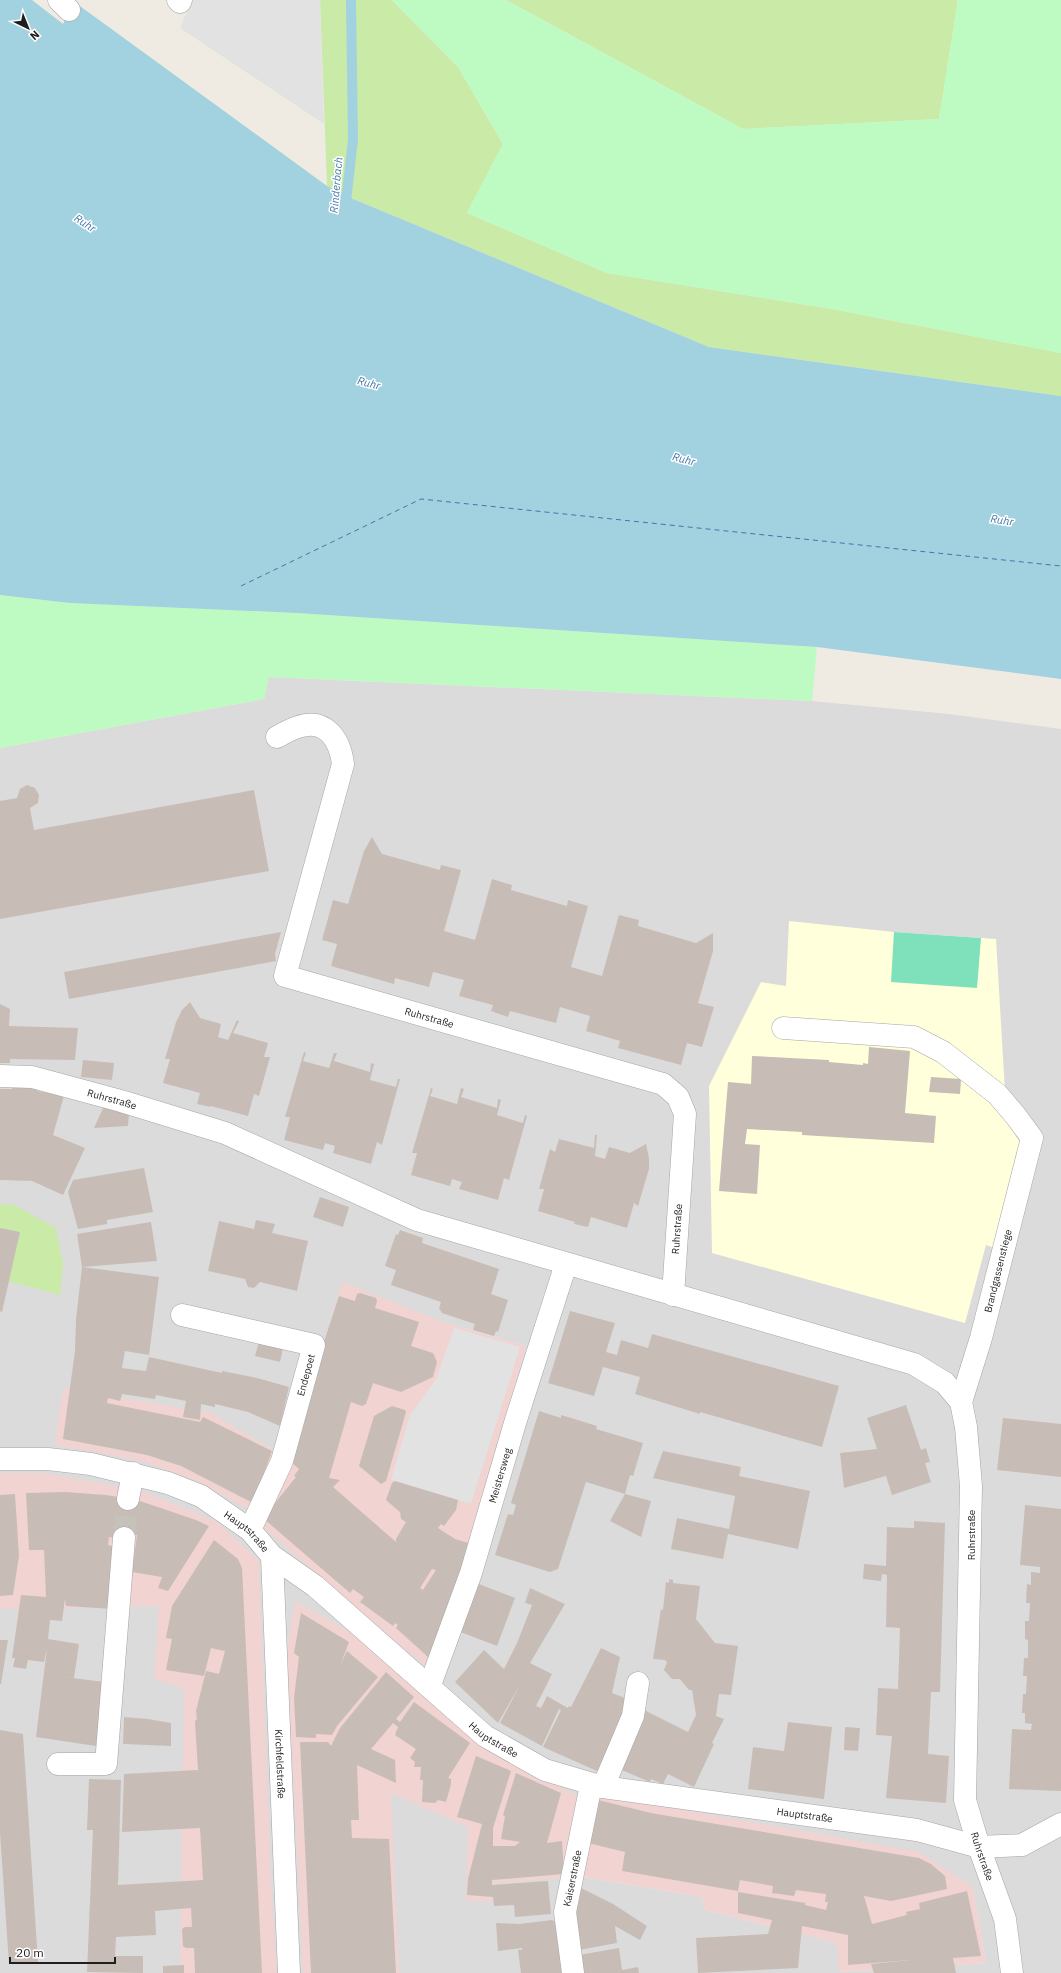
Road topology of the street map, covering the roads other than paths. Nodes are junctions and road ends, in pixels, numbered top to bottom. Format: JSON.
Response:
{"nodes":[{"id":1,"x":178,"y":0,"type":"edge"},
{"id":2,"x":181,"y":0,"type":"edge"},
{"id":3,"x":277,"y":737,"type":"dead end"},
{"id":4,"x":783,"y":1028,"type":"dead end"},
{"id":5,"x":0,"y":1076,"type":"edge"},
{"id":6,"x":566,"y":1264,"type":"junction"},
{"id":7,"x":673,"y":1295,"type":"junction"},
{"id":8,"x":182,"y":1315,"type":"dead end"},
{"id":9,"x":961,"y":1402,"type":"junction"},
{"id":10,"x":0,"y":1459,"type":"edge"},
{"id":11,"x":133,"y":1473,"type":"junction"},
{"id":12,"x":128,"y":1499,"type":"tunnel mouth"},
{"id":13,"x":250,"y":1530,"type":"junction"},
{"id":14,"x":124,"y":1538,"type":"tunnel mouth"},
{"id":15,"x":272,"y":1556,"type":"junction"},
{"id":16,"x":638,"y":1683,"type":"dead end"},
{"id":17,"x":430,"y":1685,"type":"junction"},
{"id":18,"x":58,"y":1764,"type":"dead end"},
{"id":19,"x":597,"y":1786,"type":"junction"},
{"id":20,"x":1061,"y":1824,"type":"edge"},
{"id":21,"x":979,"y":1847,"type":"junction"},
{"id":22,"x":289,"y":1973,"type":"edge"},
{"id":23,"x":573,"y":1973,"type":"edge"},
{"id":24,"x":1012,"y":1973,"type":"edge"}],
"edges":[{"from":1,"to":2,"type":"street"},
{"from":3,"to":7,"type":"street","name":"Ruhrstraße"},
{"from":4,"to":9,"type":"street","name":"Brandgassenstiege"},
{"from":5,"to":6,"type":"street","name":"Ruhrstraße"},
{"from":6,"to":7,"type":"street","name":"Ruhrstraße"},
{"from":6,"to":17,"type":"street","name":"Meistersweg"},
{"from":7,"to":9,"type":"street","name":"Ruhrstraße"},
{"from":8,"to":13,"type":"street","name":"Endepoet"},
{"from":9,"to":21,"type":"street","name":"Ruhrstraße"},
{"from":10,"to":11,"type":"street","name":"Hauptstraße"},
{"from":11,"to":12,"type":"street"},
{"from":11,"to":13,"type":"street","name":"Hauptstraße"},
{"from":13,"to":15,"type":"street","name":"Hauptstraße"},
{"from":14,"to":18,"type":"street"},
{"from":15,"to":17,"type":"street","name":"Hauptstraße"},
{"from":15,"to":22,"type":"street","name":"Kirchfeldstraße"},
{"from":16,"to":19,"type":"street","name":"Kaiserstraße"},
{"from":17,"to":19,"type":"street","name":"Hauptstraße"},
{"from":19,"to":21,"type":"street","name":"Hauptstraße"},
{"from":19,"to":23,"type":"street","name":"Kaiserstraße"},
{"from":20,"to":21,"type":"street","name":"Hauptstraße"},
{"from":21,"to":24,"type":"street","name":"Ruhrstraße"}]}
